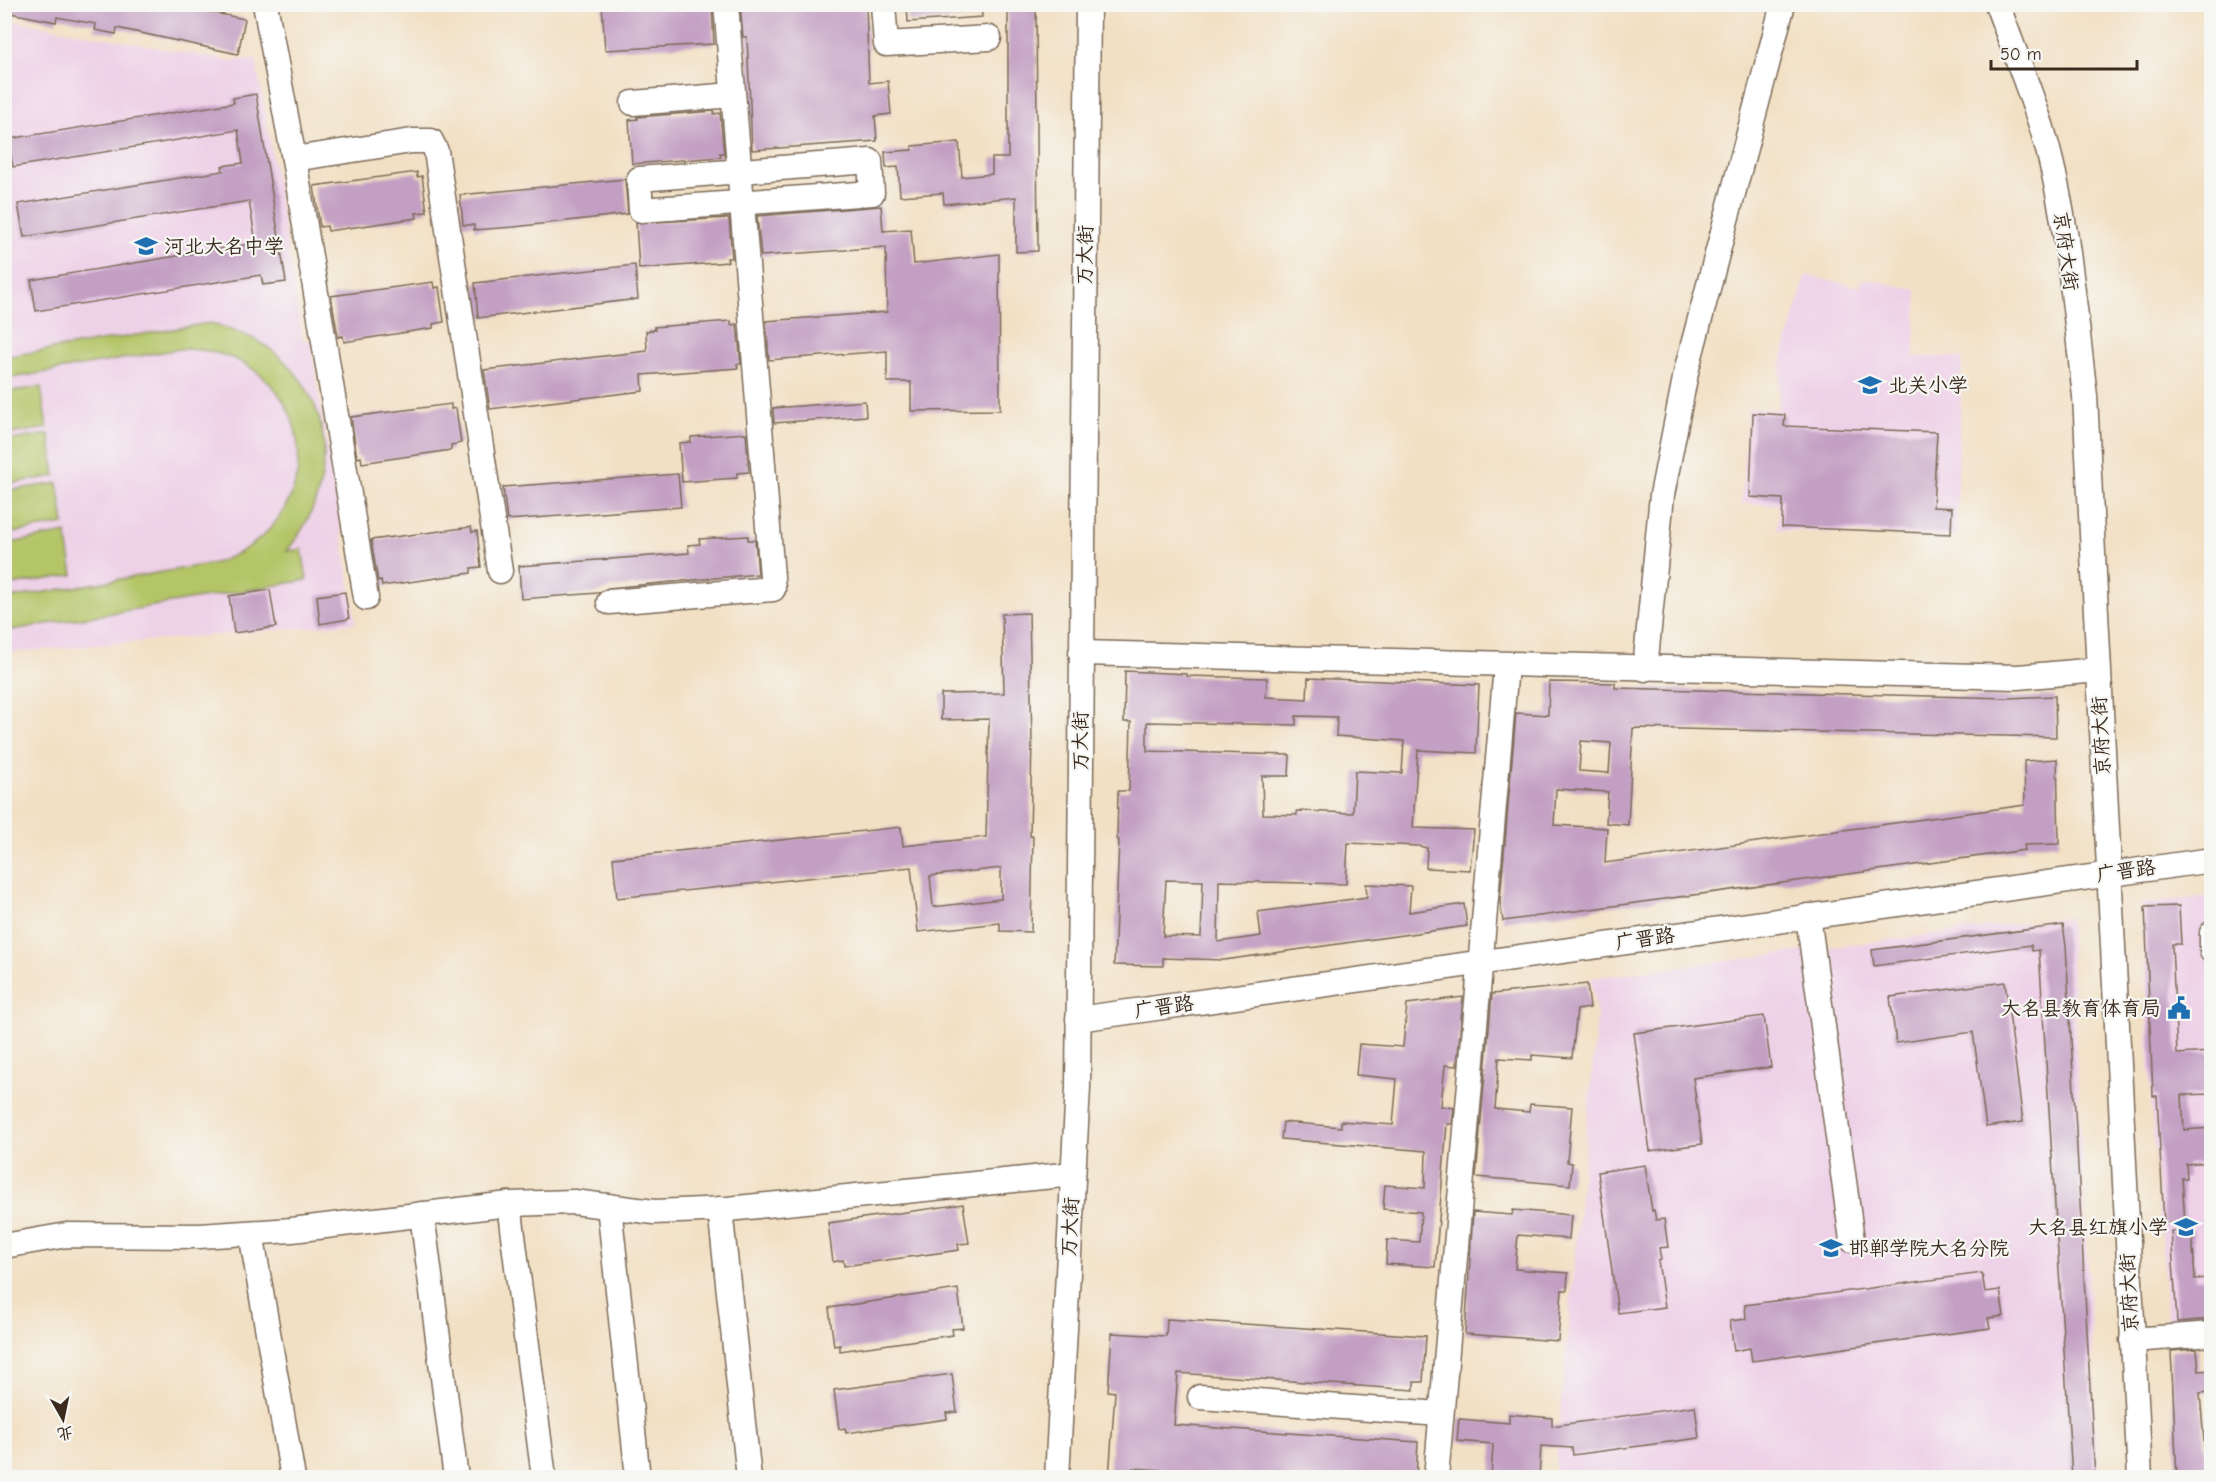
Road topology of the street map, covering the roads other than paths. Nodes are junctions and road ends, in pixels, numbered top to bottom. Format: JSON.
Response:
{"nodes":[{"id":1,"x":265,"y":4,"type":"edge"},
{"id":2,"x":726,"y":4,"type":"edge"},
{"id":3,"x":884,"y":4,"type":"edge"},
{"id":4,"x":1088,"y":4,"type":"edge"},
{"id":5,"x":1783,"y":4,"type":"edge"},
{"id":6,"x":1997,"y":4,"type":"edge"},
{"id":7,"x":989,"y":38,"type":"dead end"},
{"id":8,"x":733,"y":95,"type":"junction"},
{"id":9,"x":633,"y":103,"type":"dead end"},
{"id":10,"x":294,"y":159,"type":"junction"},
{"id":11,"x":738,"y":171,"type":"junction"},
{"id":12,"x":741,"y":203,"type":"junction"},
{"id":13,"x":500,"y":571,"type":"dead end"},
{"id":14,"x":366,"y":598,"type":"dead end"},
{"id":15,"x":609,"y":602,"type":"dead end"},
{"id":16,"x":1081,"y":653,"type":"junction"},
{"id":17,"x":1506,"y":666,"type":"junction"},
{"id":18,"x":1645,"y":669,"type":"junction"},
{"id":19,"x":2098,"y":670,"type":"junction"},
{"id":20,"x":2211,"y":860,"type":"edge"},
{"id":21,"x":2108,"y":874,"type":"junction"},
{"id":22,"x":1808,"y":916,"type":"junction"},
{"id":23,"x":2211,"y":933,"type":"edge"},
{"id":24,"x":2211,"y":951,"type":"edge"},
{"id":25,"x":1480,"y":962,"type":"junction"},
{"id":26,"x":1078,"y":1019,"type":"junction"},
{"id":27,"x":1073,"y":1174,"type":"junction"},
{"id":28,"x":509,"y":1204,"type":"junction"},
{"id":29,"x":609,"y":1206,"type":"junction"},
{"id":30,"x":720,"y":1209,"type":"junction"},
{"id":31,"x":422,"y":1214,"type":"junction"},
{"id":32,"x":251,"y":1233,"type":"junction"},
{"id":33,"x":1852,"y":1240,"type":"dead end"},
{"id":34,"x":4,"y":1246,"type":"edge"},
{"id":35,"x":2211,"y":1334,"type":"edge"},
{"id":36,"x":2132,"y":1340,"type":"junction"},
{"id":37,"x":1200,"y":1397,"type":"dead end"},
{"id":38,"x":1441,"y":1414,"type":"junction"},
{"id":39,"x":293,"y":1478,"type":"edge"},
{"id":40,"x":456,"y":1478,"type":"edge"},
{"id":41,"x":544,"y":1478,"type":"edge"},
{"id":42,"x":638,"y":1478,"type":"edge"},
{"id":43,"x":749,"y":1478,"type":"edge"},
{"id":44,"x":1057,"y":1478,"type":"edge"},
{"id":45,"x":1436,"y":1478,"type":"edge"},
{"id":46,"x":2140,"y":1478,"type":"edge"}],
"edges":[{"from":1,"to":10,"type":"street"},
{"from":2,"to":8,"type":"street"},
{"from":3,"to":7,"type":"street"},
{"from":4,"to":16,"type":"street","name":"万大街"},
{"from":5,"to":18,"type":"street"},
{"from":6,"to":19,"type":"street","name":"京府大街"},
{"from":8,"to":9,"type":"street"},
{"from":8,"to":11,"type":"street"},
{"from":10,"to":13,"type":"street"},
{"from":10,"to":14,"type":"street"},
{"from":11,"to":12,"type":"street"},
{"from":11,"to":12,"type":"street"},
{"from":11,"to":12,"type":"street"},
{"from":12,"to":15,"type":"street"},
{"from":16,"to":17,"type":"street"},
{"from":16,"to":26,"type":"street","name":"万大街"},
{"from":17,"to":18,"type":"street"},
{"from":17,"to":25,"type":"street"},
{"from":18,"to":19,"type":"street"},
{"from":19,"to":21,"type":"street","name":"京府大街"},
{"from":20,"to":21,"type":"street","name":"广晋路"},
{"from":21,"to":22,"type":"street","name":"广晋路"},
{"from":21,"to":36,"type":"street","name":"京府大街"},
{"from":22,"to":25,"type":"street","name":"广晋路"},
{"from":22,"to":33,"type":"street"},
{"from":23,"to":24,"type":"street"},
{"from":25,"to":26,"type":"street","name":"广晋路"},
{"from":25,"to":38,"type":"street"},
{"from":26,"to":27,"type":"street","name":"万大街"},
{"from":27,"to":30,"type":"street"},
{"from":27,"to":44,"type":"street","name":"万大街"},
{"from":28,"to":29,"type":"street"},
{"from":28,"to":31,"type":"street"},
{"from":28,"to":41,"type":"street"},
{"from":29,"to":30,"type":"street"},
{"from":29,"to":42,"type":"street"},
{"from":30,"to":43,"type":"street"},
{"from":31,"to":32,"type":"street"},
{"from":31,"to":40,"type":"street"},
{"from":32,"to":34,"type":"street"},
{"from":32,"to":39,"type":"street"},
{"from":35,"to":36,"type":"street"},
{"from":36,"to":46,"type":"street","name":"京府大街"},
{"from":37,"to":38,"type":"street"},
{"from":38,"to":45,"type":"street"}]}
